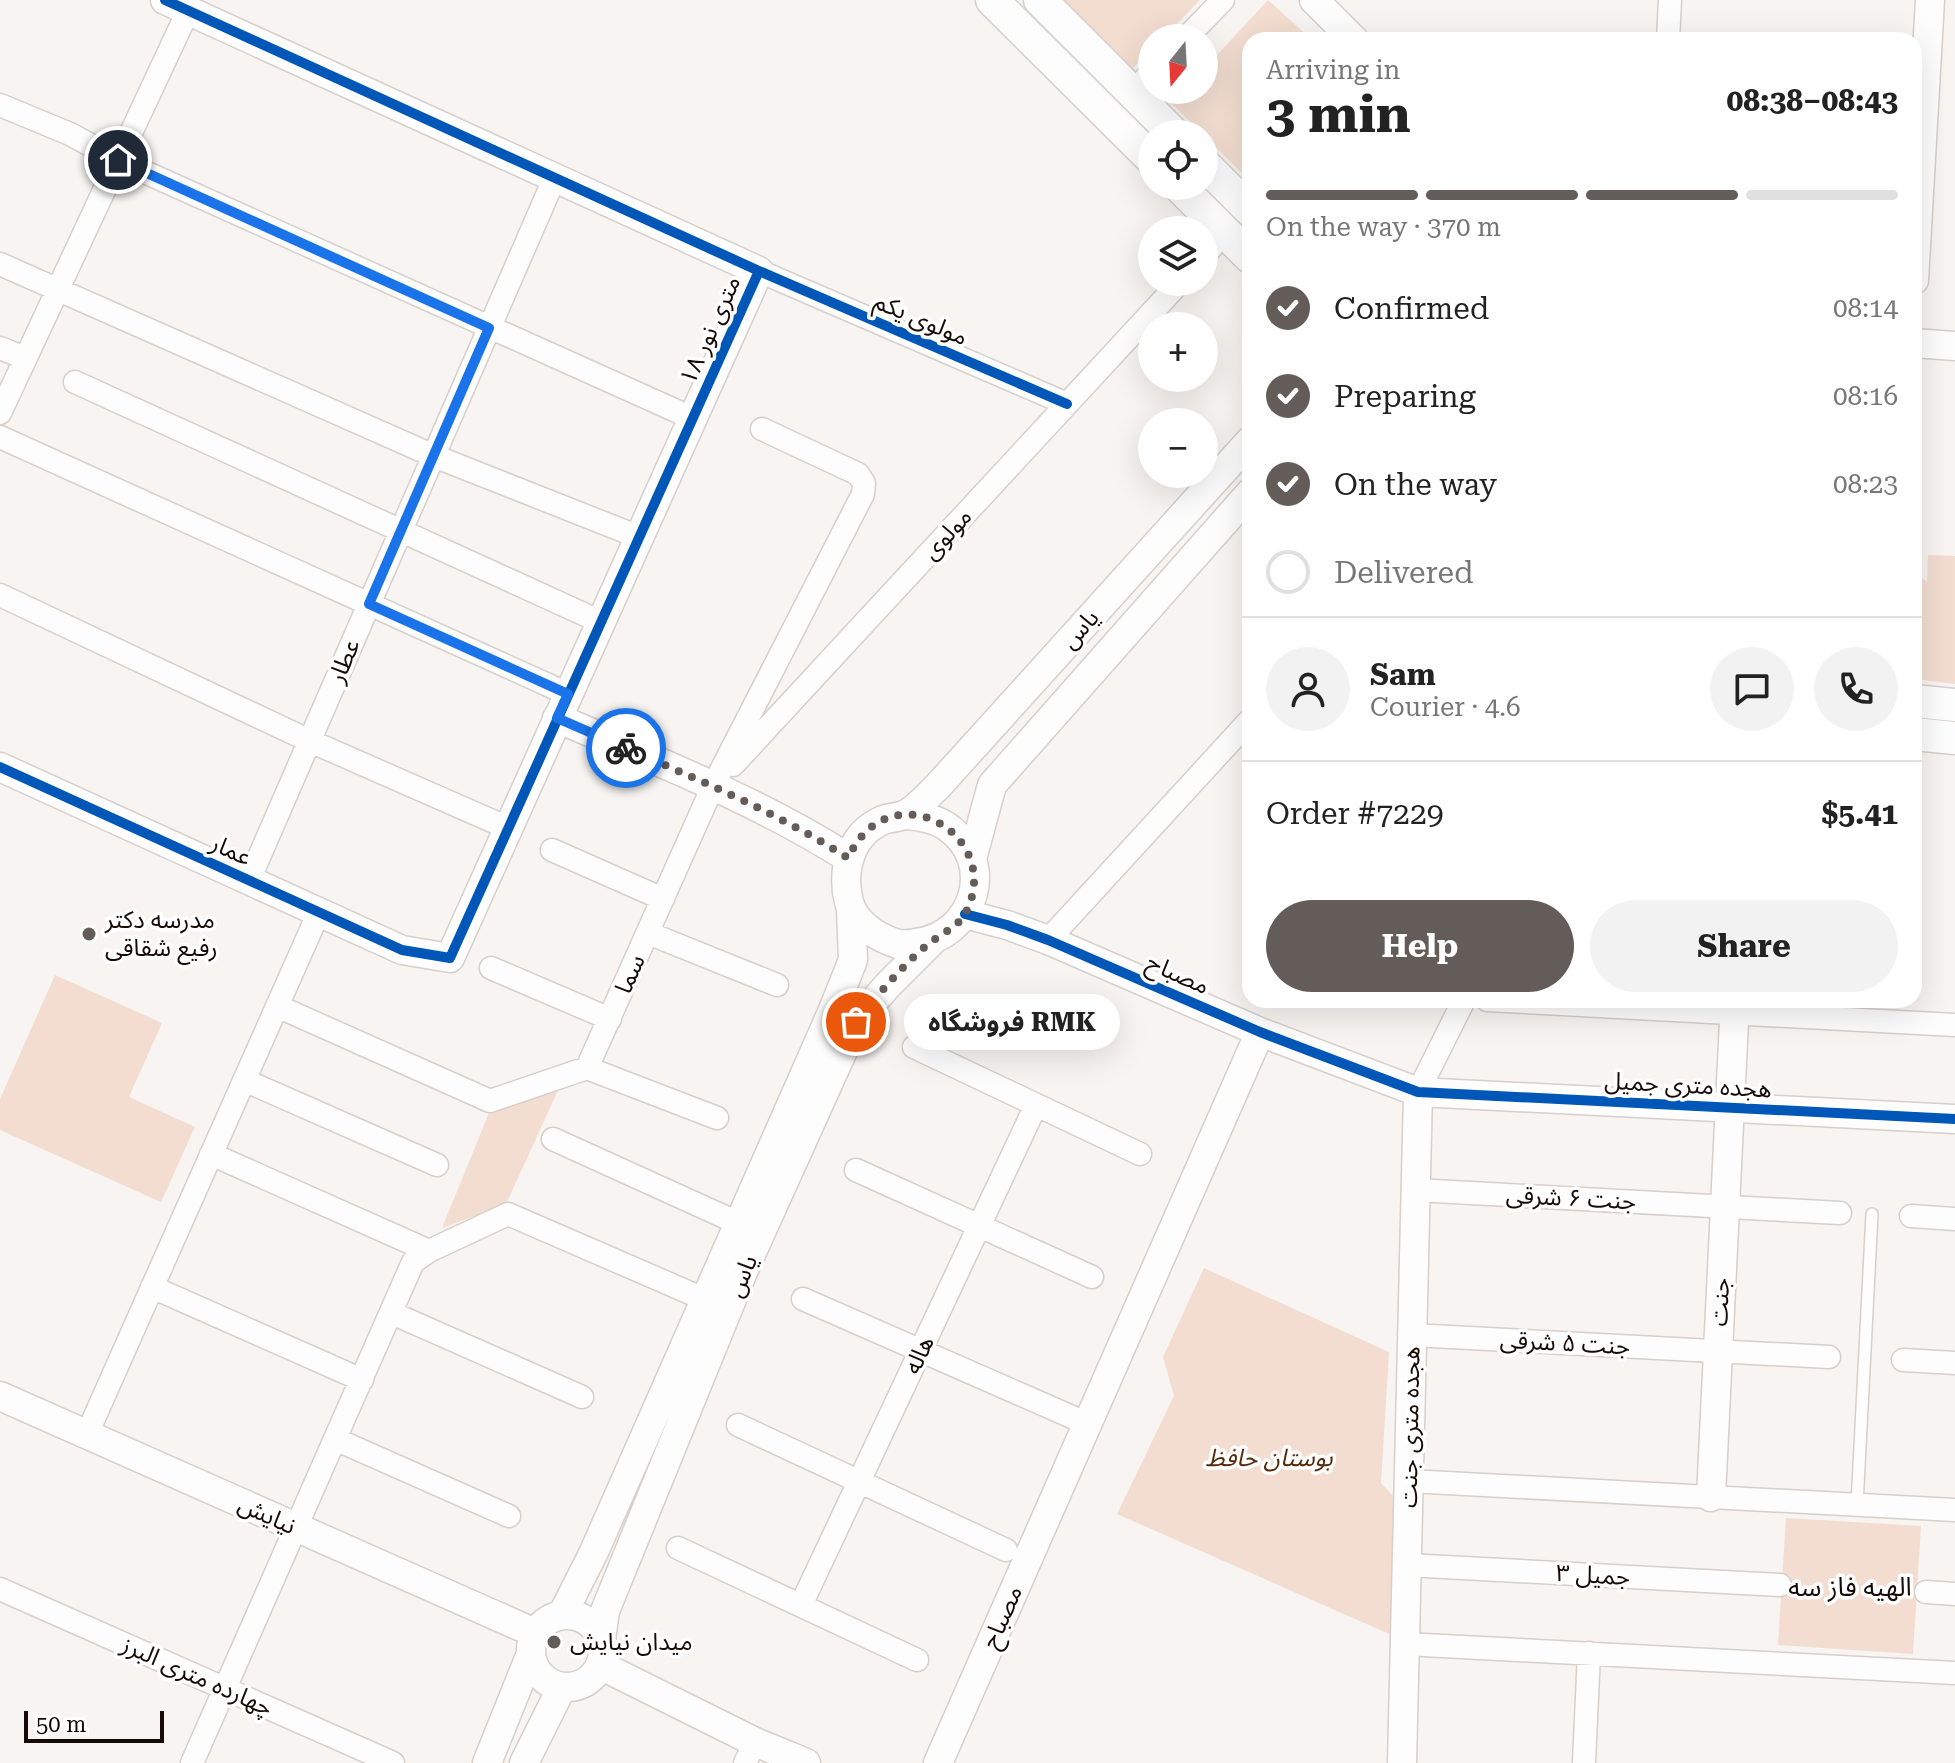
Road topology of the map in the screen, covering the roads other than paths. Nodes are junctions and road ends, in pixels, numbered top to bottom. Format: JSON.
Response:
{"nodes":[{"id":1,"x":992,"y":0,"type":"edge"},
{"id":2,"x":1040,"y":0,"type":"edge"},
{"id":3,"x":1223,"y":0,"type":"edge"},
{"id":4,"x":1314,"y":0,"type":"edge"},
{"id":5,"x":1670,"y":0,"type":"edge"},
{"id":6,"x":1930,"y":0,"type":"edge"},
{"id":7,"x":176,"y":6,"type":"edge"},
{"id":8,"x":1200,"y":24,"type":"edge"},
{"id":9,"x":1346,"y":32,"type":"edge"},
{"id":10,"x":1668,"y":32,"type":"edge"},
{"id":11,"x":1922,"y":50,"type":"edge"},
{"id":12,"x":1138,"y":79,"type":"edge"},
{"id":13,"x":0,"y":105,"type":"edge"},
{"id":14,"x":1138,"y":145,"type":"edge"},
{"id":15,"x":118,"y":160,"type":"junction"},
{"id":16,"x":555,"y":177,"type":"junction"},
{"id":17,"x":1218,"y":178,"type":"edge"},
{"id":18,"x":1242,"y":202,"type":"edge"},
{"id":19,"x":1218,"y":245,"type":"edge"},
{"id":20,"x":1242,"y":254,"type":"edge"},
{"id":21,"x":0,"y":264,"type":"edge"},
{"id":22,"x":759,"y":271,"type":"junction"},
{"id":23,"x":57,"y":291,"type":"junction"},
{"id":24,"x":1167,"y":296,"type":"edge"},
{"id":25,"x":489,"y":328,"type":"junction"},
{"id":26,"x":1922,"y":344,"type":"edge"},
{"id":27,"x":1955,"y":346,"type":"edge"},
{"id":28,"x":0,"y":348,"type":"edge"},
{"id":29,"x":25,"y":358,"type":"junction"},
{"id":30,"x":75,"y":382,"type":"dead end"},
{"id":31,"x":1067,"y":404,"type":"junction"},
{"id":32,"x":0,"y":413,"type":"edge"},
{"id":33,"x":692,"y":418,"type":"junction"},
{"id":34,"x":762,"y":429,"type":"dead end"},
{"id":35,"x":0,"y":437,"type":"edge"},
{"id":36,"x":1242,"y":450,"type":"edge"},
{"id":37,"x":434,"y":456,"type":"junction"},
{"id":38,"x":1242,"y":502,"type":"edge"},
{"id":39,"x":400,"y":532,"type":"junction"},
{"id":40,"x":639,"y":537,"type":"junction"},
{"id":41,"x":0,"y":595,"type":"edge"},
{"id":42,"x":369,"y":604,"type":"junction"},
{"id":43,"x":601,"y":622,"type":"junction"},
{"id":44,"x":1922,"y":702,"type":"edge"},
{"id":45,"x":1955,"y":705,"type":"edge"},
{"id":46,"x":563,"y":706,"type":"junction"},
{"id":47,"x":1242,"y":729,"type":"edge"},
{"id":48,"x":1922,"y":735,"type":"edge"},
{"id":49,"x":1955,"y":738,"type":"edge"},
{"id":50,"x":310,"y":741,"type":"junction"},
{"id":51,"x":0,"y":767,"type":"edge"},
{"id":52,"x":713,"y":786,"type":"junction"},
{"id":53,"x":906,"y":815,"type":"junction"},
{"id":54,"x":508,"y":828,"type":"junction"},
{"id":55,"x":552,"y":850,"type":"dead end"},
{"id":56,"x":848,"y":858,"type":"junction"},
{"id":57,"x":972,"y":859,"type":"junction"},
{"id":58,"x":249,"y":880,"type":"junction"},
{"id":59,"x":663,"y":899,"type":"junction"},
{"id":60,"x":851,"y":910,"type":"junction"},
{"id":61,"x":319,"y":912,"type":"junction"},
{"id":62,"x":965,"y":914,"type":"junction"},
{"id":63,"x":648,"y":933,"type":"junction"},
{"id":64,"x":1048,"y":940,"type":"junction"},
{"id":65,"x":932,"y":941,"type":"junction"},
{"id":66,"x":450,"y":958,"type":"joint"},
{"id":67,"x":491,"y":968,"type":"dead end"},
{"id":68,"x":777,"y":985,"type":"dead end"},
{"id":69,"x":277,"y":1006,"type":"junction"},
{"id":70,"x":1460,"y":1008,"type":"edge"},
{"id":71,"x":1735,"y":1008,"type":"edge"},
{"id":72,"x":1758,"y":1008,"type":"edge"},
{"id":73,"x":610,"y":1019,"type":"junction"},
{"id":74,"x":1955,"y":1025,"type":"edge"},
{"id":75,"x":1260,"y":1032,"type":"junction"},
{"id":76,"x":914,"y":1047,"type":"dead end"},
{"id":77,"x":587,"y":1068,"type":"junction"},
{"id":78,"x":244,"y":1080,"type":"junction"},
{"id":79,"x":1418,"y":1092,"type":"junction"},
{"id":80,"x":1036,"y":1105,"type":"junction"},
{"id":81,"x":1730,"y":1108,"type":"junction"},
{"id":82,"x":717,"y":1118,"type":"dead end"},
{"id":83,"x":1955,"y":1119,"type":"edge"},
{"id":84,"x":553,"y":1139,"type":"dead end"},
{"id":85,"x":211,"y":1154,"type":"junction"},
{"id":86,"x":1140,"y":1154,"type":"dead end"},
{"id":87,"x":437,"y":1165,"type":"dead end"},
{"id":88,"x":856,"y":1170,"type":"dead end"},
{"id":89,"x":1416,"y":1190,"type":"junction"},
{"id":90,"x":1725,"y":1206,"type":"junction"},
{"id":91,"x":1840,"y":1213,"type":"dead end"},
{"id":92,"x":1872,"y":1214,"type":"dead end"},
{"id":93,"x":1911,"y":1216,"type":"dead end"},
{"id":94,"x":1955,"y":1219,"type":"edge"},
{"id":95,"x":738,"y":1223,"type":"junction"},
{"id":96,"x":979,"y":1227,"type":"junction"},
{"id":97,"x":429,"y":1251,"type":"junction"},
{"id":98,"x":1092,"y":1277,"type":"dead end"},
{"id":99,"x":152,"y":1287,"type":"junction"},
{"id":100,"x":704,"y":1299,"type":"junction"},
{"id":101,"x":803,"y":1299,"type":"dead end"},
{"id":102,"x":392,"y":1313,"type":"junction"},
{"id":103,"x":1412,"y":1335,"type":"junction"},
{"id":104,"x":920,"y":1351,"type":"junction"},
{"id":105,"x":1718,"y":1351,"type":"junction"},
{"id":106,"x":1829,"y":1357,"type":"dead end"},
{"id":107,"x":1903,"y":1360,"type":"dead end"},
{"id":108,"x":1955,"y":1363,"type":"edge"},
{"id":109,"x":362,"y":1380,"type":"junction"},
{"id":110,"x":0,"y":1396,"type":"edge"},
{"id":111,"x":582,"y":1397,"type":"dead end"},
{"id":112,"x":1088,"y":1424,"type":"junction"},
{"id":113,"x":738,"y":1425,"type":"dead end"},
{"id":114,"x":87,"y":1434,"type":"junction"},
{"id":115,"x":335,"y":1439,"type":"junction"},
{"id":116,"x":1409,"y":1481,"type":"junction"},
{"id":117,"x":858,"y":1483,"type":"junction"},
{"id":118,"x":1711,"y":1497,"type":"junction"},
{"id":119,"x":1857,"y":1505,"type":"junction"},
{"id":120,"x":1955,"y":1510,"type":"edge"},
{"id":121,"x":509,"y":1516,"type":"dead end"},
{"id":122,"x":296,"y":1528,"type":"junction"},
{"id":123,"x":678,"y":1548,"type":"dead end"},
{"id":124,"x":1006,"y":1550,"type":"dead end"},
{"id":125,"x":1407,"y":1565,"type":"junction"},
{"id":126,"x":1780,"y":1585,"type":"dead end"},
{"id":127,"x":0,"y":1589,"type":"edge"},
{"id":128,"x":1926,"y":1592,"type":"dead end"},
{"id":129,"x":1955,"y":1594,"type":"edge"},
{"id":130,"x":801,"y":1605,"type":"junction"},
{"id":131,"x":562,"y":1615,"type":"junction"},
{"id":132,"x":533,"y":1644,"type":"junction"},
{"id":133,"x":1405,"y":1644,"type":"junction"},
{"id":134,"x":600,"y":1652,"type":"junction"},
{"id":135,"x":1589,"y":1653,"type":"junction"},
{"id":136,"x":917,"y":1660,"type":"dead end"},
{"id":137,"x":1955,"y":1673,"type":"edge"},
{"id":138,"x":562,"y":1687,"type":"junction"},
{"id":139,"x":225,"y":1688,"type":"junction"},
{"id":140,"x":750,"y":1752,"type":"edge"},
{"id":141,"x":192,"y":1763,"type":"edge"},
{"id":142,"x":393,"y":1763,"type":"edge"},
{"id":143,"x":487,"y":1763,"type":"edge"},
{"id":144,"x":524,"y":1763,"type":"edge"},
{"id":145,"x":806,"y":1763,"type":"edge"},
{"id":146,"x":938,"y":1763,"type":"edge"},
{"id":147,"x":1402,"y":1763,"type":"edge"},
{"id":148,"x":1584,"y":1763,"type":"edge"}],
"edges":[{"from":1,"to":14,"type":"main road"},
{"from":2,"to":12,"type":"main road"},
{"from":3,"to":8,"type":"street"},
{"from":4,"to":9,"type":"street"},
{"from":5,"to":10,"type":"street"},
{"from":6,"to":11,"type":"street"},
{"from":7,"to":15,"type":"street"},
{"from":7,"to":16,"type":"street","name":"۱۸ متری نور"},
{"from":13,"to":15,"type":"street"},
{"from":15,"to":23,"type":"street"},
{"from":15,"to":25,"type":"street"},
{"from":16,"to":22,"type":"street","name":"۱۸ متری نور"},
{"from":16,"to":25,"type":"street","name":"عطار"},
{"from":17,"to":18,"type":"main road"},
{"from":19,"to":20,"type":"main road"},
{"from":21,"to":23,"type":"street"},
{"from":22,"to":31,"type":"street","name":"مولوی یکم"},
{"from":22,"to":33,"type":"street","name":"۱۸ متری نور"},
{"from":23,"to":29,"type":"street"},
{"from":23,"to":37,"type":"street"},
{"from":24,"to":31,"type":"street","name":"مولوی"},
{"from":25,"to":33,"type":"street"},
{"from":25,"to":37,"type":"street","name":"عطار"},
{"from":26,"to":27,"type":"street"},
{"from":28,"to":29,"type":"street"},
{"from":29,"to":32,"type":"street"},
{"from":30,"to":39,"type":"street"},
{"from":31,"to":52,"type":"street","name":"مولوی"},
{"from":33,"to":40,"type":"street","name":"۱۸ متری نور"},
{"from":34,"to":52,"type":"street","name":"سما"},
{"from":35,"to":42,"type":"street"},
{"from":36,"to":53,"type":"street","name":"یاس"},
{"from":37,"to":39,"type":"street","name":"عطار"},
{"from":37,"to":40,"type":"street"},
{"from":38,"to":57,"type":"street","name":"یاس"},
{"from":39,"to":42,"type":"street","name":"عطار"},
{"from":39,"to":43,"type":"street"},
{"from":40,"to":43,"type":"street","name":"۱۸ متری نور"},
{"from":41,"to":50,"type":"street"},
{"from":42,"to":46,"type":"street"},
{"from":42,"to":50,"type":"street","name":"عطار"},
{"from":43,"to":46,"type":"street","name":"۱۸ متری نور"},
{"from":44,"to":45,"type":"main road"},
{"from":46,"to":52,"type":"street"},
{"from":46,"to":54,"type":"street","name":"۱۸ متری نور"},
{"from":47,"to":64,"type":"street"},
{"from":48,"to":49,"type":"main road"},
{"from":50,"to":54,"type":"street"},
{"from":50,"to":58,"type":"street","name":"عطار"},
{"from":51,"to":58,"type":"street","name":"عمار"},
{"from":52,"to":56,"type":"street"},
{"from":52,"to":59,"type":"street","name":"سما"},
{"from":53,"to":56,"type":"street"},
{"from":53,"to":57,"type":"street"},
{"from":54,"to":66,"type":"street","name":"۱۸ متری نور"},
{"from":55,"to":59,"type":"street"},
{"from":56,"to":60,"type":"street"},
{"from":57,"to":62,"type":"street"},
{"from":58,"to":61,"type":"street","name":"عمار"},
{"from":59,"to":63,"type":"street","name":"سما"},
{"from":60,"to":65,"type":"street"},
{"from":60,"to":95,"type":"street","name":"یاس"},
{"from":61,"to":66,"type":"street","name":"عمار"},
{"from":61,"to":69,"type":"street"},
{"from":62,"to":64,"type":"street","name":"مصباح"},
{"from":62,"to":65,"type":"street"},
{"from":63,"to":68,"type":"street"},
{"from":63,"to":73,"type":"street","name":"سما"},
{"from":64,"to":75,"type":"street","name":"مصباح"},
{"from":65,"to":134,"type":"street","name":"یاس"},
{"from":67,"to":73,"type":"street"},
{"from":69,"to":77,"type":"street"},
{"from":69,"to":78,"type":"street"},
{"from":70,"to":79,"type":"street"},
{"from":71,"to":81,"type":"street","name":"جنت"},
{"from":72,"to":74,"type":"street"},
{"from":73,"to":77,"type":"street","name":"سما"},
{"from":75,"to":79,"type":"street","name":"مصباح"},
{"from":75,"to":112,"type":"street","name":"مصباح"},
{"from":76,"to":80,"type":"street"},
{"from":77,"to":82,"type":"street"},
{"from":78,"to":85,"type":"street"},
{"from":78,"to":87,"type":"street"},
{"from":79,"to":81,"type":"street","name":"هجده متری جمیل"},
{"from":79,"to":89,"type":"street","name":"هجده متری جنت"},
{"from":80,"to":86,"type":"street"},
{"from":80,"to":96,"type":"street","name":"هاله"},
{"from":81,"to":83,"type":"street","name":"هجده متری جمیل"},
{"from":81,"to":90,"type":"street","name":"جنت"},
{"from":84,"to":95,"type":"street"},
{"from":85,"to":97,"type":"street"},
{"from":85,"to":99,"type":"street"},
{"from":88,"to":96,"type":"street"},
{"from":89,"to":90,"type":"street","name":"جنت ۶ شرقی"},
{"from":89,"to":103,"type":"street","name":"هجده متری جنت"},
{"from":90,"to":91,"type":"street","name":"جنت ۶ شرقی"},
{"from":90,"to":105,"type":"street","name":"جنت"},
{"from":92,"to":119,"type":"lane"},
{"from":93,"to":94,"type":"street"},
{"from":95,"to":100,"type":"street","name":"یاس"},
{"from":96,"to":98,"type":"street"},
{"from":96,"to":104,"type":"street","name":"هاله"},
{"from":97,"to":100,"type":"street"},
{"from":97,"to":102,"type":"street"},
{"from":99,"to":109,"type":"street"},
{"from":99,"to":114,"type":"street"},
{"from":100,"to":131,"type":"street","name":"یاس"},
{"from":101,"to":104,"type":"street"},
{"from":102,"to":109,"type":"street"},
{"from":102,"to":111,"type":"street"},
{"from":103,"to":105,"type":"street","name":"جنت ۵ شرقی"},
{"from":103,"to":116,"type":"street","name":"هجده متری جنت"},
{"from":104,"to":112,"type":"street"},
{"from":104,"to":117,"type":"street","name":"هاله"},
{"from":105,"to":106,"type":"street","name":"جنت ۵ شرقی"},
{"from":105,"to":118,"type":"street","name":"جنت"},
{"from":107,"to":108,"type":"street"},
{"from":109,"to":115,"type":"street"},
{"from":110,"to":114,"type":"street","name":"نیایش"},
{"from":112,"to":146,"type":"street","name":"مصباح"},
{"from":113,"to":117,"type":"street"},
{"from":114,"to":122,"type":"street","name":"نیایش"},
{"from":115,"to":121,"type":"street"},
{"from":115,"to":122,"type":"street"},
{"from":116,"to":118,"type":"street"},
{"from":116,"to":125,"type":"street","name":"هجده متری جنت"},
{"from":117,"to":124,"type":"street"},
{"from":117,"to":130,"type":"street","name":"هاله"},
{"from":118,"to":119,"type":"street"},
{"from":119,"to":120,"type":"street"},
{"from":122,"to":132,"type":"street","name":"نیایش"},
{"from":122,"to":139,"type":"street"},
{"from":123,"to":130,"type":"street"},
{"from":125,"to":126,"type":"street","name":"جمیل ۳"},
{"from":125,"to":133,"type":"street","name":"هجده متری جنت"},
{"from":127,"to":139,"type":"street","name":"چهارده متری البرز"},
{"from":128,"to":129,"type":"street"},
{"from":130,"to":136,"type":"street"},
{"from":131,"to":132,"type":"street"},
{"from":131,"to":134,"type":"street"},
{"from":132,"to":138,"type":"street"},
{"from":132,"to":143,"type":"street"},
{"from":133,"to":135,"type":"street"},
{"from":133,"to":147,"type":"street","name":"هجده متری جنت"},
{"from":134,"to":138,"type":"street"},
{"from":134,"to":140,"type":"street"},
{"from":135,"to":137,"type":"street"},
{"from":135,"to":148,"type":"street"},
{"from":138,"to":144,"type":"street"},
{"from":139,"to":141,"type":"street"},
{"from":139,"to":142,"type":"street","name":"چهارده متری البرز"},
{"from":140,"to":145,"type":"street"}]}
